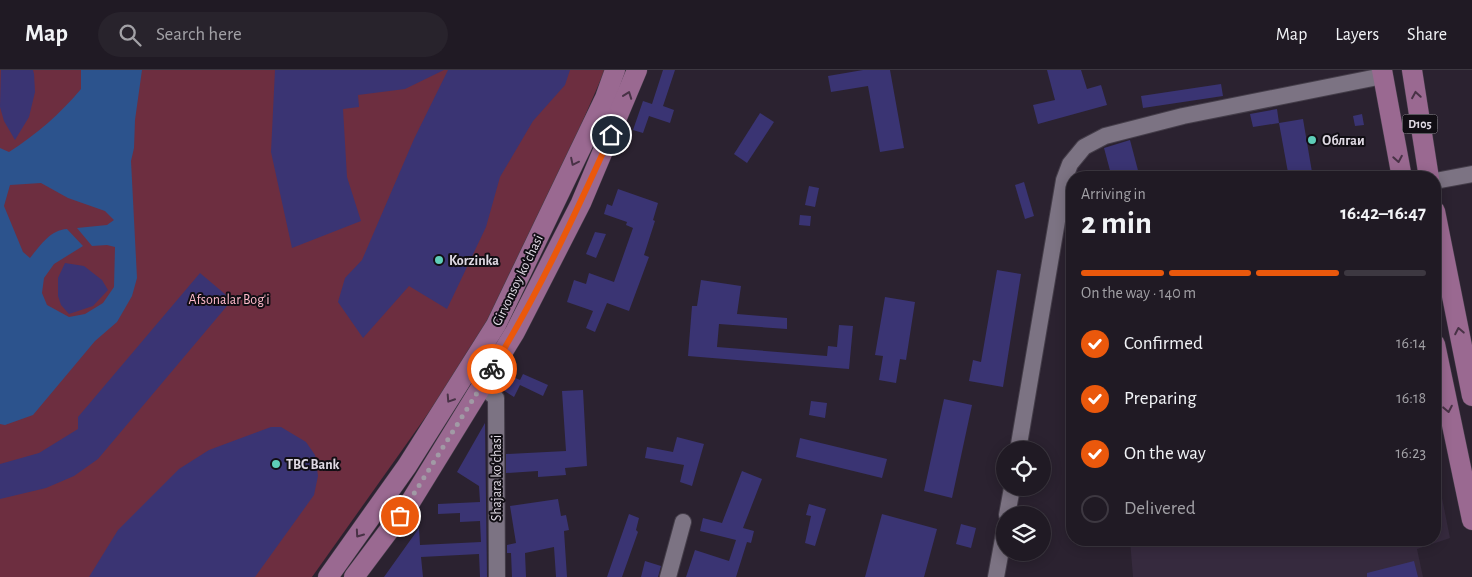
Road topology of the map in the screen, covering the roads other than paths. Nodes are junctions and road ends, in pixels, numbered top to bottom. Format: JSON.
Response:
{"nodes":[{"id":1,"x":616,"y":70,"type":"edge"},
{"id":2,"x":637,"y":70,"type":"edge"},
{"id":3,"x":1412,"y":70,"type":"edge"},
{"id":4,"x":1383,"y":73,"type":"edge"},
{"id":5,"x":1067,"y":171,"type":"edge"},
{"id":6,"x":1401,"y":171,"type":"edge"},
{"id":7,"x":1428,"y":171,"type":"edge"},
{"id":8,"x":1472,"y":174,"type":"edge"},
{"id":9,"x":1066,"y":175,"type":"edge"},
{"id":10,"x":1441,"y":179,"type":"edge"},
{"id":11,"x":1441,"y":241,"type":"edge"},
{"id":12,"x":1441,"y":373,"type":"edge"},
{"id":13,"x":481,"y":385,"type":"junction"},
{"id":14,"x":1472,"y":396,"type":"edge"},
{"id":15,"x":1020,"y":441,"type":"edge"},
{"id":16,"x":1472,"y":520,"type":"edge"},
{"id":17,"x":683,"y":522,"type":"dead end"},
{"id":18,"x":999,"y":561,"type":"edge"},
{"id":19,"x":328,"y":577,"type":"edge"},
{"id":20,"x":354,"y":577,"type":"edge"},
{"id":21,"x":497,"y":577,"type":"edge"},
{"id":22,"x":668,"y":577,"type":"edge"},
{"id":23,"x":996,"y":577,"type":"edge"}],
"edges":[{"from":1,"to":19,"type":"main road","name":"Girvonsoy koʻchasi","one_way":true},
{"from":13,"to":2,"type":"main road","name":"Girvonsoy koʻchasi","one_way":true},
{"from":7,"to":3,"type":"main road","number":"D105","one_way":true},
{"from":4,"to":5,"type":"street"},
{"from":4,"to":6,"type":"main road","number":"D105","one_way":true},
{"from":8,"to":10,"type":"street"},
{"from":9,"to":15,"type":"street"},
{"from":14,"to":11,"type":"main road","one_way":true},
{"from":12,"to":16,"type":"main road","one_way":true},
{"from":13,"to":20,"type":"main road","name":"Girvonsoy koʻchasi"},
{"from":13,"to":21,"type":"street","name":"Shajara koʻchasi"},
{"from":17,"to":22,"type":"street"},
{"from":18,"to":23,"type":"street"}]}
